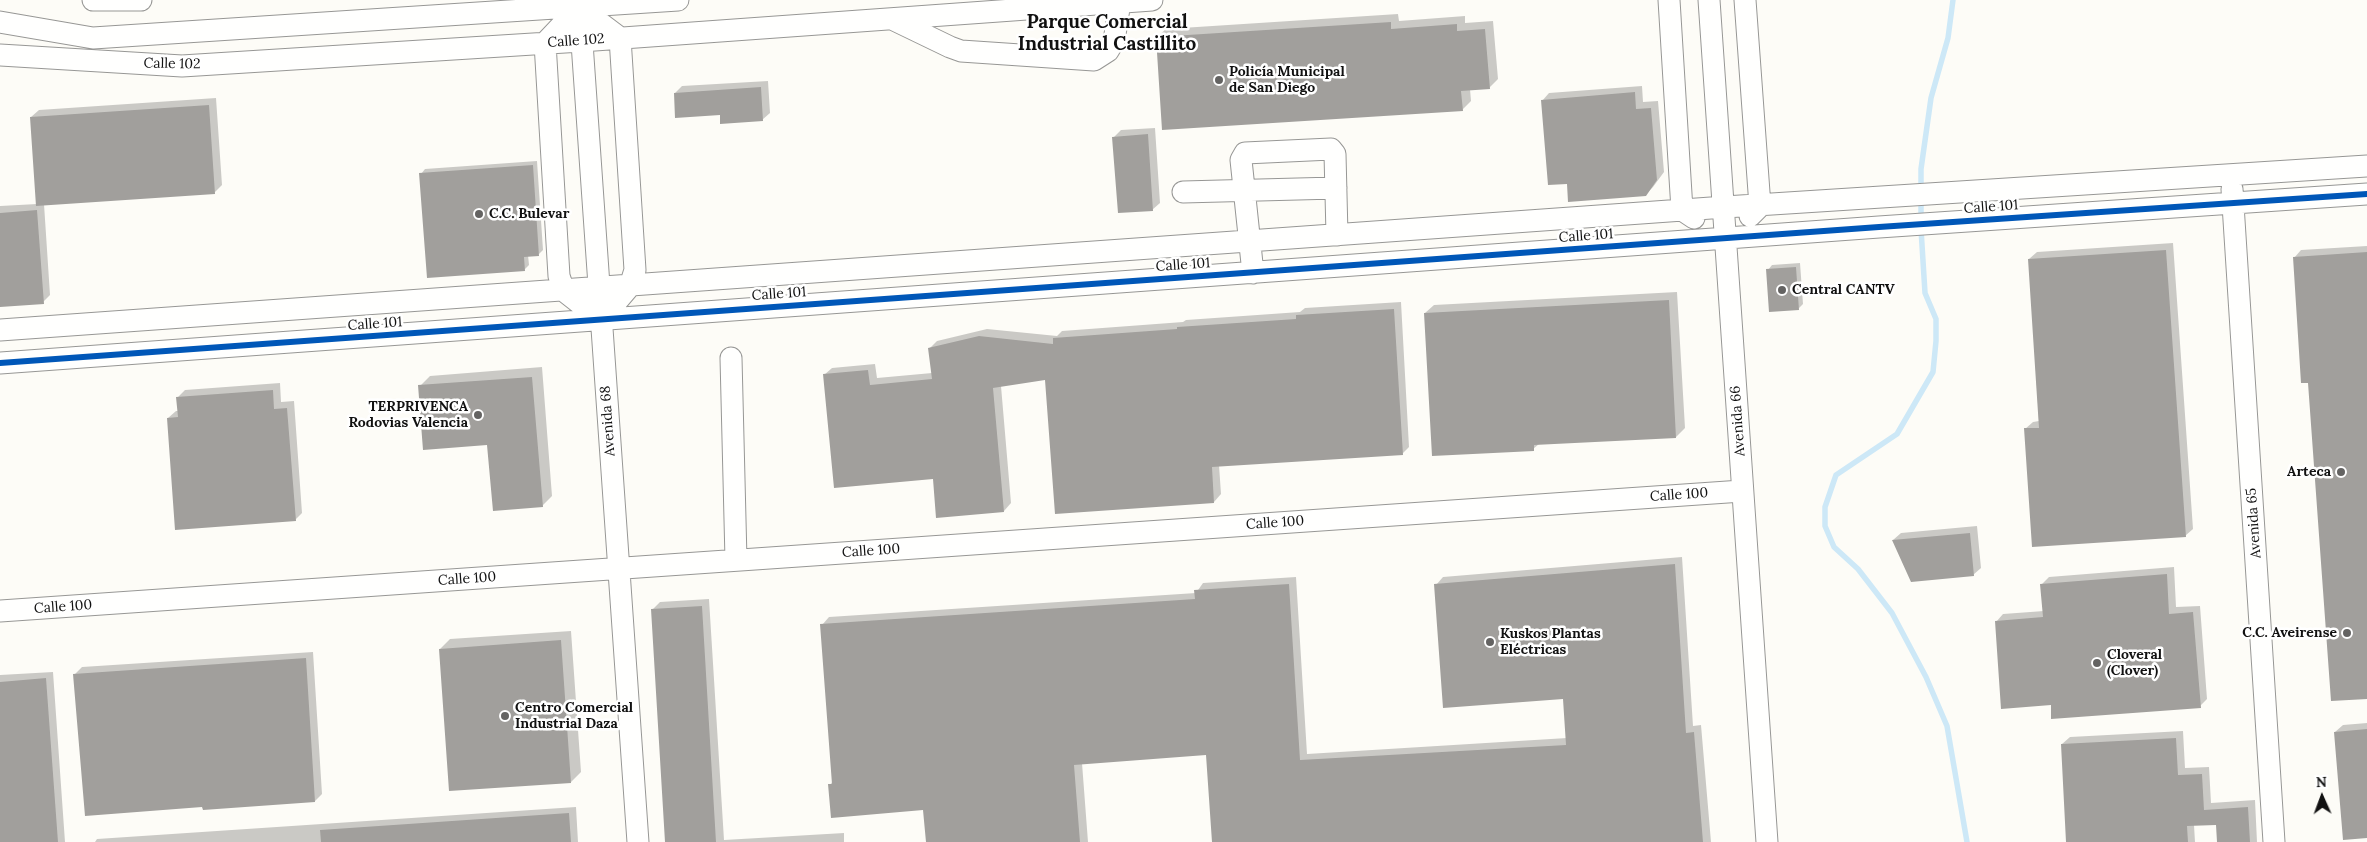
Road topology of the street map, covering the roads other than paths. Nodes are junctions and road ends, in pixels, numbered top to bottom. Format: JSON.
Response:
{"nodes":[{"id":1,"x":92,"y":0,"type":"edge"},
{"id":2,"x":141,"y":0,"type":"edge"},
{"id":3,"x":678,"y":0,"type":"edge"},
{"id":4,"x":1152,"y":0,"type":"edge"},
{"id":5,"x":1669,"y":0,"type":"edge"},
{"id":6,"x":1709,"y":0,"type":"edge"},
{"id":7,"x":1745,"y":0,"type":"edge"},
{"id":8,"x":1120,"y":2,"type":"junction"},
{"id":9,"x":579,"y":4,"type":"edge"},
{"id":10,"x":890,"y":19,"type":"junction"},
{"id":11,"x":0,"y":22,"type":"edge"},
{"id":12,"x":620,"y":38,"type":"junction"},
{"id":13,"x":581,"y":41,"type":"junction"},
{"id":14,"x":545,"y":43,"type":"junction"},
{"id":15,"x":0,"y":55,"type":"edge"},
{"id":16,"x":2367,"y":166,"type":"edge"},
{"id":17,"x":2231,"y":174,"type":"junction"},
{"id":18,"x":1336,"y":188,"type":"junction"},
{"id":19,"x":1183,"y":192,"type":"dead end"},
{"id":20,"x":1245,"y":192,"type":"junction"},
{"id":21,"x":2367,"y":194,"type":"edge"},
{"id":22,"x":2234,"y":203,"type":"junction"},
{"id":23,"x":1760,"y":206,"type":"junction"},
{"id":24,"x":1725,"y":207,"type":"junction"},
{"id":25,"x":1682,"y":210,"type":"junction"},
{"id":26,"x":1337,"y":235,"type":"junction"},
{"id":27,"x":1726,"y":238,"type":"junction"},
{"id":28,"x":1250,"y":242,"type":"junction"},
{"id":29,"x":1253,"y":272,"type":"junction"},
{"id":30,"x":630,"y":286,"type":"junction"},
{"id":31,"x":599,"y":289,"type":"junction"},
{"id":32,"x":564,"y":291,"type":"junction"},
{"id":33,"x":179,"y":318,"type":"junction"},
{"id":34,"x":601,"y":320,"type":"junction"},
{"id":35,"x":0,"y":330,"type":"edge"},
{"id":36,"x":182,"y":350,"type":"junction"},
{"id":37,"x":731,"y":358,"type":"dead end"},
{"id":38,"x":0,"y":363,"type":"edge"},
{"id":39,"x":1742,"y":491,"type":"junction"},
{"id":40,"x":736,"y":560,"type":"junction"},
{"id":41,"x":619,"y":569,"type":"junction"},
{"id":42,"x":0,"y":611,"type":"edge"},
{"id":43,"x":638,"y":842,"type":"edge"},
{"id":44,"x":1767,"y":842,"type":"edge"},
{"id":45,"x":2274,"y":842,"type":"edge"}],
"edges":[{"from":1,"to":2,"type":"street"},
{"from":3,"to":9,"type":"street","name":"Calle 102"},
{"from":4,"to":8,"type":"street","name":"Calle 102"},
{"from":5,"to":25,"type":"street"},
{"from":6,"to":24,"type":"street","name":"Avenida 66"},
{"from":7,"to":23,"type":"street"},
{"from":8,"to":10,"type":"street","name":"Calle 102"},
{"from":8,"to":10,"type":"street"},
{"from":9,"to":11,"type":"street","name":"Calle 102"},
{"from":9,"to":12,"type":"street"},
{"from":9,"to":13,"type":"street","name":"Avenida 68"},
{"from":9,"to":14,"type":"street"},
{"from":10,"to":12,"type":"street","name":"Calle 102"},
{"from":12,"to":13,"type":"street","name":"Calle 102"},
{"from":12,"to":30,"type":"street"},
{"from":13,"to":14,"type":"street","name":"Calle 102"},
{"from":13,"to":31,"type":"street","name":"Avenida 68"},
{"from":14,"to":15,"type":"street","name":"Calle 102"},
{"from":14,"to":32,"type":"street"},
{"from":16,"to":17,"type":"street","name":"Calle 101"},
{"from":17,"to":22,"type":"street","name":"Avenida 65"},
{"from":17,"to":23,"type":"street","name":"Calle 101"},
{"from":18,"to":20,"type":"street"},
{"from":18,"to":20,"type":"street"},
{"from":18,"to":26,"type":"street"},
{"from":19,"to":20,"type":"street"},
{"from":20,"to":28,"type":"street"},
{"from":21,"to":22,"type":"street","name":"Calle 101"},
{"from":22,"to":27,"type":"street","name":"Calle 101"},
{"from":22,"to":45,"type":"street","name":"Avenida 65"},
{"from":23,"to":24,"type":"street","name":"Calle 101"},
{"from":23,"to":27,"type":"street"},
{"from":24,"to":25,"type":"street","name":"Calle 101"},
{"from":24,"to":27,"type":"street","name":"Avenida 66"},
{"from":25,"to":26,"type":"street","name":"Calle 101"},
{"from":25,"to":27,"type":"street"},
{"from":26,"to":28,"type":"street","name":"Calle 101"},
{"from":27,"to":29,"type":"street","name":"Calle 101"},
{"from":27,"to":39,"type":"street","name":"Avenida 66"},
{"from":28,"to":29,"type":"street"},
{"from":28,"to":30,"type":"street","name":"Calle 101"},
{"from":29,"to":34,"type":"street","name":"Calle 101"},
{"from":30,"to":31,"type":"street","name":"Calle 101"},
{"from":30,"to":34,"type":"street"},
{"from":31,"to":32,"type":"street","name":"Calle 101"},
{"from":31,"to":34,"type":"street","name":"Avenida 68"},
{"from":32,"to":33,"type":"street","name":"Calle 101"},
{"from":32,"to":34,"type":"street"},
{"from":33,"to":35,"type":"street","name":"Calle 101"},
{"from":33,"to":36,"type":"street"},
{"from":34,"to":36,"type":"street","name":"Calle 101"},
{"from":34,"to":41,"type":"street","name":"Avenida 68"},
{"from":36,"to":38,"type":"street","name":"Calle 101"},
{"from":37,"to":40,"type":"street"},
{"from":39,"to":40,"type":"street","name":"Calle 100"},
{"from":39,"to":44,"type":"street","name":"Avenida 66"},
{"from":40,"to":41,"type":"street","name":"Calle 100"},
{"from":41,"to":42,"type":"street","name":"Calle 100"},
{"from":41,"to":43,"type":"street","name":"Avenida 68"}]}
